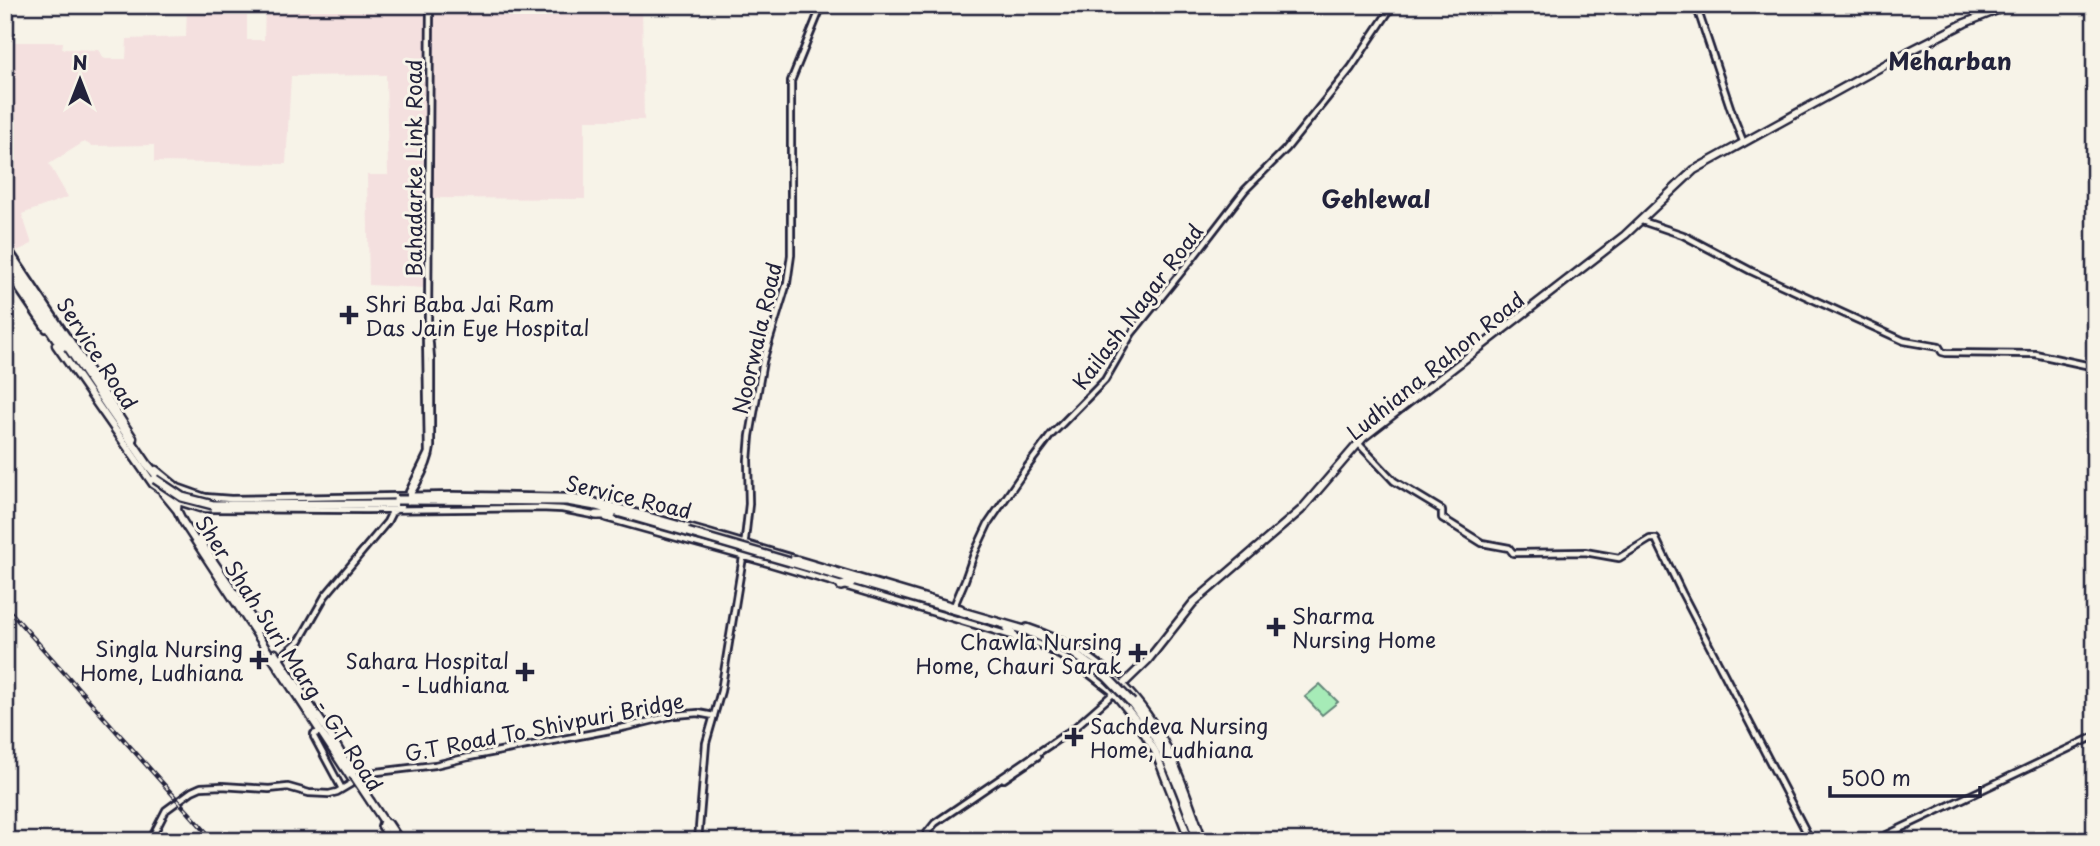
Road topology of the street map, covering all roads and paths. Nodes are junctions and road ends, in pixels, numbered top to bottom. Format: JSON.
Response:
{"nodes":[{"id":1,"x":429,"y":5,"type":"edge"},
{"id":2,"x":822,"y":5,"type":"edge"},
{"id":3,"x":1393,"y":5,"type":"edge"},
{"id":4,"x":1696,"y":5,"type":"edge"},
{"id":5,"x":2010,"y":5,"type":"edge"},
{"id":6,"x":1998,"y":8,"type":"edge"},
{"id":7,"x":1743,"y":141,"type":"junction"},
{"id":8,"x":1641,"y":222,"type":"junction"},
{"id":9,"x":5,"y":244,"type":"edge"},
{"id":10,"x":5,"y":253,"type":"edge"},
{"id":11,"x":5,"y":262,"type":"edge"},
{"id":12,"x":5,"y":269,"type":"edge"},
{"id":13,"x":48,"y":329,"type":"junction"},
{"id":14,"x":66,"y":340,"type":"junction"},
{"id":15,"x":2095,"y":367,"type":"edge"},
{"id":16,"x":1359,"y":444,"type":"junction"},
{"id":17,"x":157,"y":478,"type":"junction"},
{"id":18,"x":162,"y":491,"type":"junction"},
{"id":19,"x":204,"y":497,"type":"junction"},
{"id":20,"x":408,"y":499,"type":"junction"},
{"id":21,"x":182,"y":502,"type":"junction"},
{"id":22,"x":214,"y":504,"type":"junction"},
{"id":23,"x":396,"y":507,"type":"junction"},
{"id":24,"x":200,"y":508,"type":"junction"},
{"id":25,"x":177,"y":510,"type":"junction"},
{"id":26,"x":598,"y":513,"type":"junction"},
{"id":27,"x":687,"y":534,"type":"junction"},
{"id":28,"x":743,"y":544,"type":"junction"},
{"id":29,"x":744,"y":557,"type":"junction"},
{"id":30,"x":790,"y":564,"type":"junction"},
{"id":31,"x":851,"y":583,"type":"junction"},
{"id":32,"x":841,"y":586,"type":"junction"},
{"id":33,"x":885,"y":588,"type":"junction"},
{"id":34,"x":954,"y":606,"type":"junction"},
{"id":35,"x":1009,"y":627,"type":"junction"},
{"id":36,"x":1016,"y":638,"type":"junction"},
{"id":37,"x":277,"y":661,"type":"junction"},
{"id":38,"x":1123,"y":686,"type":"junction"},
{"id":39,"x":1115,"y":694,"type":"junction"},
{"id":40,"x":1130,"y":704,"type":"junction"},
{"id":41,"x":713,"y":719,"type":"junction"},
{"id":42,"x":321,"y":732,"type":"junction"},
{"id":43,"x":2095,"y":736,"type":"edge"},
{"id":44,"x":351,"y":774,"type":"junction"},
{"id":45,"x":367,"y":774,"type":"junction"},
{"id":46,"x":342,"y":789,"type":"junction"},
{"id":47,"x":1187,"y":803,"type":"junction"},
{"id":48,"x":150,"y":841,"type":"edge"},
{"id":49,"x":396,"y":841,"type":"edge"},
{"id":50,"x":698,"y":841,"type":"edge"},
{"id":51,"x":924,"y":841,"type":"edge"},
{"id":52,"x":1196,"y":841,"type":"edge"},
{"id":53,"x":1811,"y":841,"type":"edge"},
{"id":54,"x":1874,"y":841,"type":"edge"}],
"edges":[{"from":1,"to":20,"type":"street","name":"Bahadarke Link Road"},
{"from":2,"to":28,"type":"street","name":"Noorwala Road"},
{"from":3,"to":34,"type":"street","name":"Kailash Nagar Road"},
{"from":4,"to":7,"type":"street"},
{"from":5,"to":6,"type":"main road","name":"Ludhiana Rahon Road"},
{"from":6,"to":7,"type":"main road","name":"Ludhiana Rahon Road"},
{"from":7,"to":8,"type":"main road","name":"Ludhiana Rahon Road"},
{"from":8,"to":15,"type":"street"},
{"from":8,"to":16,"type":"main road","name":"Ludhiana Rahon Road"},
{"from":9,"to":14,"type":"street","name":"Service Road"},
{"from":10,"to":14,"type":"highway"},
{"from":11,"to":13,"type":"highway"},
{"from":12,"to":13,"type":"street","name":"Service Road"},
{"from":13,"to":17,"type":"highway"},
{"from":13,"to":18,"type":"main road","name":"Service Road"},
{"from":14,"to":17,"type":"highway"},
{"from":14,"to":19,"type":"main road","name":"Service Road"},
{"from":16,"to":38,"type":"main road","name":"Ludhiana Rahon Road"},
{"from":16,"to":53,"type":"street"},
{"from":17,"to":22,"type":"highway","bridge":true},
{"from":18,"to":21,"type":"main road","name":"Service Road"},
{"from":18,"to":25,"type":"main road"},
{"from":19,"to":22,"type":"street","name":"Service Road"},
{"from":19,"to":24,"type":"main road","name":"Sher Shah Suri Marg - GT Road"},
{"from":20,"to":22,"type":"street","name":"Service Road"},
{"from":20,"to":23,"type":"highway","bridge":true},
{"from":20,"to":26,"type":"highway"},
{"from":20,"to":27,"type":"highway"},
{"from":20,"to":28,"type":"street","name":"Service Road"},
{"from":21,"to":24,"type":"main road","name":"Service Road"},
{"from":21,"to":25,"type":"main road","name":"Sher Shah Suri Marg - GT Road"},
{"from":21,"to":37,"type":"main road","name":"Sher Shah Suri Marg - GT Road"},
{"from":22,"to":23,"type":"highway"},
{"from":22,"to":24,"type":"street","name":"Service Road"},
{"from":23,"to":26,"type":"street","name":"Service Road"},
{"from":23,"to":37,"type":"street"},
{"from":25,"to":37,"type":"main road","name":"Sher Shah Suri Marg - GT Road"},
{"from":26,"to":27,"type":"highway"},
{"from":26,"to":29,"type":"street","name":"Service Road"},
{"from":27,"to":30,"type":"highway","bridge":true},
{"from":28,"to":29,"type":"street","name":"Noorwala Road"},
{"from":28,"to":33,"type":"street","name":"Service Road"},
{"from":29,"to":32,"type":"street","name":"Service Road"},
{"from":29,"to":41,"type":"street","name":"Noorwala Road"},
{"from":30,"to":31,"type":"highway"},
{"from":30,"to":33,"type":"highway"},
{"from":31,"to":32,"type":"highway"},
{"from":31,"to":35,"type":"highway"},
{"from":32,"to":36,"type":"street","name":"Service Road"},
{"from":33,"to":34,"type":"street","name":"Service Road"},
{"from":33,"to":35,"type":"highway"},
{"from":34,"to":38,"type":"street","name":"Service Road"},
{"from":35,"to":36,"type":"highway"},
{"from":35,"to":40,"type":"highway","bridge":true},
{"from":36,"to":39,"type":"street","name":"Service Road"},
{"from":37,"to":42,"type":"main road","name":"Sher Shah Suri Marg - GT Road"},
{"from":37,"to":44,"type":"main road","name":"Sher Shah Suri Marg - GT Road"},
{"from":38,"to":39,"type":"main road","name":"Ludhiana Rahon Road"},
{"from":38,"to":47,"type":"main road","name":"Service Road"},
{"from":39,"to":51,"type":"street"},
{"from":39,"to":52,"type":"main road","name":"Service Road"},
{"from":40,"to":47,"type":"highway"},
{"from":40,"to":52,"type":"highway"},
{"from":41,"to":45,"type":"street","name":"G.T Road To Shivpuri Bridge"},
{"from":41,"to":50,"type":"street","name":"Noorwala Road"},
{"from":42,"to":44,"type":"main road","name":"Sher Shah Suri Marg - GT Road"},
{"from":42,"to":46,"type":"street"},
{"from":43,"to":54,"type":"street"},
{"from":44,"to":45,"type":"main road"},
{"from":44,"to":49,"type":"main road","name":"Sher Shah Suri Marg - GT Road","bridge":true},
{"from":45,"to":46,"type":"street","name":"G.T Road To Shivpuri Bridge"},
{"from":46,"to":48,"type":"street"},
{"from":47,"to":52,"type":"highway"}]}
